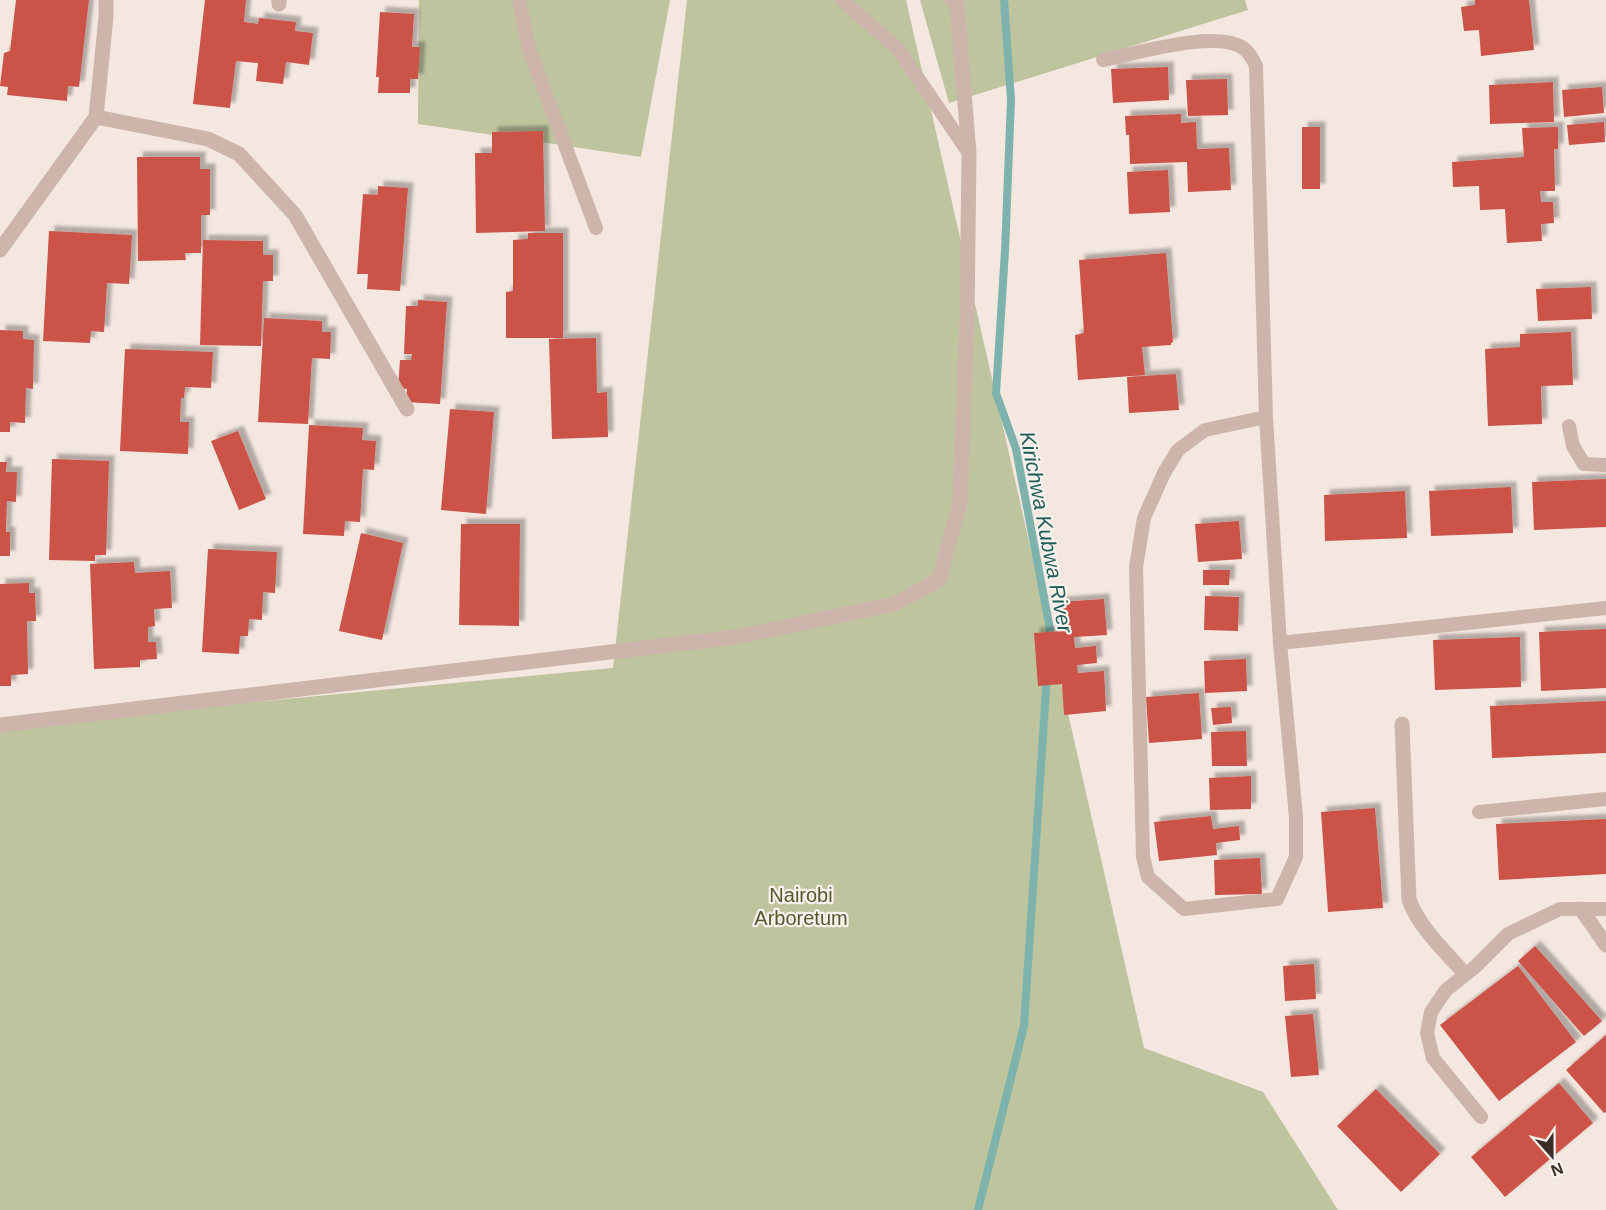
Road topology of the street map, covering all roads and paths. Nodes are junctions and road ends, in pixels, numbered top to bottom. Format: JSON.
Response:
{"nodes":[{"id":1,"x":106,"y":0,"type":"edge"},
{"id":2,"x":519,"y":0,"type":"edge"},
{"id":3,"x":842,"y":0,"type":"edge"},
{"id":4,"x":952,"y":0,"type":"edge"},
{"id":5,"x":1103,"y":60,"type":"dead end"},
{"id":6,"x":96,"y":117,"type":"junction"},
{"id":7,"x":969,"y":153,"type":"junction"},
{"id":8,"x":596,"y":228,"type":"dead end"},
{"id":9,"x":0,"y":250,"type":"edge"},
{"id":10,"x":406,"y":409,"type":"dead end"},
{"id":11,"x":1266,"y":417,"type":"junction"},
{"id":12,"x":1569,"y":426,"type":"dead end"},
{"id":13,"x":1606,"y":465,"type":"edge"},
{"id":14,"x":1606,"y":608,"type":"edge"},
{"id":15,"x":1280,"y":643,"type":"junction"},
{"id":16,"x":1402,"y":724,"type":"dead end"},
{"id":17,"x":0,"y":725,"type":"edge"},
{"id":18,"x":1606,"y":800,"type":"edge"},
{"id":19,"x":1479,"y":812,"type":"dead end"},
{"id":20,"x":1581,"y":909,"type":"junction"},
{"id":21,"x":1606,"y":909,"type":"edge"},
{"id":22,"x":1606,"y":945,"type":"edge"},
{"id":23,"x":1466,"y":974,"type":"junction"},
{"id":24,"x":1480,"y":1118,"type":"dead end"}],
"edges":[{"from":1,"to":6,"type":"street"},
{"from":2,"to":8,"type":"lane"},
{"from":3,"to":7,"type":"lane"},
{"from":4,"to":7,"type":"street"},
{"from":5,"to":11,"type":"lane"},
{"from":6,"to":9,"type":"street"},
{"from":6,"to":10,"type":"street"},
{"from":7,"to":17,"type":"street"},
{"from":11,"to":15,"type":"lane"},
{"from":11,"to":15,"type":"lane"},
{"from":12,"to":13,"type":"lane"},
{"from":14,"to":15,"type":"lane"},
{"from":16,"to":23,"type":"street"},
{"from":18,"to":19,"type":"lane"},
{"from":20,"to":21,"type":"lane"},
{"from":20,"to":22,"type":"street"},
{"from":20,"to":23,"type":"lane"},
{"from":23,"to":24,"type":"lane"}]}
